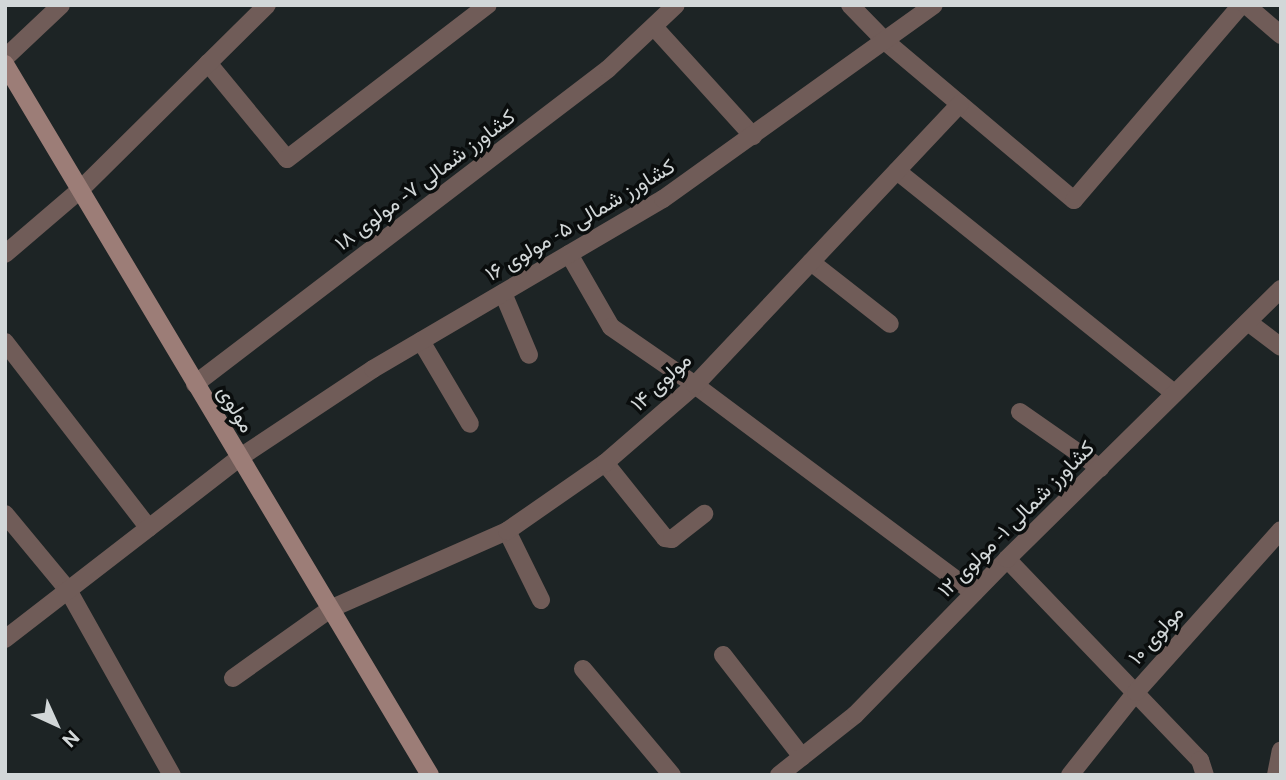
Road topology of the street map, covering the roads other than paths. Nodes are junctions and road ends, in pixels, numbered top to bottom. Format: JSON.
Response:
{"nodes":[{"id":1,"x":61,"y":5,"type":"edge"},
{"id":2,"x":267,"y":5,"type":"edge"},
{"id":3,"x":488,"y":5,"type":"edge"},
{"id":4,"x":677,"y":5,"type":"edge"},
{"id":5,"x":850,"y":5,"type":"edge"},
{"id":6,"x":934,"y":5,"type":"edge"},
{"id":7,"x":1244,"y":5,"type":"edge"},
{"id":8,"x":655,"y":28,"type":"junction"},
{"id":9,"x":1281,"y":35,"type":"edge"},
{"id":10,"x":885,"y":41,"type":"junction"},
{"id":11,"x":5,"y":58,"type":"edge"},
{"id":12,"x":208,"y":63,"type":"junction"},
{"id":13,"x":5,"y":64,"type":"edge"},
{"id":14,"x":960,"y":104,"type":"junction"},
{"id":15,"x":753,"y":136,"type":"junction"},
{"id":16,"x":897,"y":172,"type":"junction"},
{"id":17,"x":80,"y":190,"type":"junction"},
{"id":18,"x":5,"y":254,"type":"edge"},
{"id":19,"x":569,"y":254,"type":"junction"},
{"id":20,"x":811,"y":262,"type":"junction"},
{"id":21,"x":1281,"y":289,"type":"edge"},
{"id":22,"x":503,"y":293,"type":"junction"},
{"id":23,"x":1248,"y":322,"type":"junction"},
{"id":24,"x":890,"y":324,"type":"dead end"},
{"id":25,"x":421,"y":341,"type":"junction"},
{"id":26,"x":5,"y":342,"type":"edge"},
{"id":27,"x":1281,"y":347,"type":"edge"},
{"id":28,"x":529,"y":355,"type":"dead end"},
{"id":29,"x":195,"y":384,"type":"junction"},
{"id":30,"x":695,"y":385,"type":"junction"},
{"id":31,"x":1174,"y":393,"type":"junction"},
{"id":32,"x":1020,"y":412,"type":"dead end"},
{"id":33,"x":470,"y":424,"type":"dead end"},
{"id":34,"x":239,"y":458,"type":"junction"},
{"id":35,"x":605,"y":463,"type":"junction"},
{"id":36,"x":1100,"y":468,"type":"junction"},
{"id":37,"x":5,"y":514,"type":"edge"},
{"id":38,"x":704,"y":514,"type":"dead end"},
{"id":39,"x":149,"y":528,"type":"junction"},
{"id":40,"x":1281,"y":530,"type":"edge"},
{"id":41,"x":507,"y":531,"type":"junction"},
{"id":42,"x":1007,"y":559,"type":"junction"},
{"id":43,"x":68,"y":590,"type":"junction"},
{"id":44,"x":974,"y":593,"type":"junction"},
{"id":45,"x":541,"y":600,"type":"dead end"},
{"id":46,"x":330,"y":609,"type":"junction"},
{"id":47,"x":5,"y":639,"type":"edge"},
{"id":48,"x":723,"y":655,"type":"dead end"},
{"id":49,"x":583,"y":669,"type":"dead end"},
{"id":50,"x":233,"y":678,"type":"dead end"},
{"id":51,"x":1136,"y":692,"type":"junction"},
{"id":52,"x":1281,"y":750,"type":"edge"},
{"id":53,"x":802,"y":757,"type":"junction"},
{"id":54,"x":172,"y":775,"type":"edge"},
{"id":55,"x":430,"y":775,"type":"edge"},
{"id":56,"x":672,"y":775,"type":"edge"},
{"id":57,"x":779,"y":775,"type":"edge"},
{"id":58,"x":1070,"y":775,"type":"edge"},
{"id":59,"x":1205,"y":775,"type":"edge"},
{"id":60,"x":1276,"y":775,"type":"edge"}],
"edges":[{"from":1,"to":11,"type":"street"},
{"from":2,"to":12,"type":"street"},
{"from":3,"to":12,"type":"street"},
{"from":4,"to":8,"type":"street","name":"کشاورز شمالی ۷ - مولوی ۱۸"},
{"from":5,"to":10,"type":"street"},
{"from":6,"to":10,"type":"street","name":"کشاورز شمالی ۵ - مولوی ۱۶"},
{"from":7,"to":9,"type":"street"},
{"from":7,"to":14,"type":"street"},
{"from":8,"to":15,"type":"street"},
{"from":8,"to":29,"type":"street","name":"کشاورز شمالی ۷ - مولوی ۱۸"},
{"from":10,"to":14,"type":"street"},
{"from":10,"to":15,"type":"street","name":"کشاورز شمالی ۵ - مولوی ۱۶"},
{"from":12,"to":17,"type":"street"},
{"from":13,"to":17,"type":"street","name":"مولوی"},
{"from":14,"to":16,"type":"street","name":"مولوی ۱۴"},
{"from":15,"to":19,"type":"street","name":"کشاورز شمالی ۵ - مولوی ۱۶"},
{"from":16,"to":20,"type":"street","name":"مولوی ۱۴"},
{"from":16,"to":31,"type":"street"},
{"from":17,"to":18,"type":"street"},
{"from":17,"to":29,"type":"street","name":"مولوی"},
{"from":19,"to":22,"type":"street","name":"کشاورز شمالی ۵ - مولوی ۱۶"},
{"from":19,"to":30,"type":"street"},
{"from":20,"to":24,"type":"street"},
{"from":20,"to":30,"type":"street","name":"مولوی ۱۴"},
{"from":21,"to":23,"type":"street","name":"کشاورز شمالی ۱ - مولوی ۱۲"},
{"from":22,"to":25,"type":"street","name":"کشاورز شمالی ۵ - مولوی ۱۶"},
{"from":22,"to":28,"type":"street"},
{"from":23,"to":27,"type":"street"},
{"from":23,"to":31,"type":"street","name":"کشاورز شمالی ۱ - مولوی ۱۲"},
{"from":25,"to":33,"type":"street"},
{"from":25,"to":34,"type":"street","name":"کشاورز شمالی ۵ - مولوی ۱۶"},
{"from":26,"to":39,"type":"street"},
{"from":29,"to":34,"type":"street","name":"مولوی"},
{"from":30,"to":35,"type":"street","name":"مولوی ۱۴"},
{"from":30,"to":44,"type":"street"},
{"from":31,"to":36,"type":"street","name":"کشاورز شمالی ۱ - مولوی ۱۲"},
{"from":32,"to":36,"type":"street"},
{"from":34,"to":39,"type":"street","name":"کشاورز شمالی ۵ - مولوی ۱۶"},
{"from":34,"to":46,"type":"street","name":"مولوی"},
{"from":35,"to":38,"type":"street"},
{"from":35,"to":41,"type":"street","name":"مولوی ۱۴"},
{"from":36,"to":42,"type":"street","name":"کشاورز شمالی ۱ - مولوی ۱۲"},
{"from":37,"to":43,"type":"street"},
{"from":39,"to":43,"type":"street","name":"کشاورز شمالی ۵ - مولوی ۱۶"},
{"from":40,"to":51,"type":"street","name":"مولوی ۱۰"},
{"from":41,"to":45,"type":"street"},
{"from":41,"to":46,"type":"street","name":"مولوی ۱۴"},
{"from":42,"to":44,"type":"street","name":"کشاورز شمالی ۱ - مولوی ۱۲"},
{"from":42,"to":51,"type":"street"},
{"from":43,"to":47,"type":"street","name":"کشاورز شمالی ۵ - مولوی ۱۶"},
{"from":43,"to":54,"type":"street"},
{"from":44,"to":53,"type":"street","name":"کشاورز شمالی ۱ - مولوی ۱۲"},
{"from":46,"to":50,"type":"street","name":"مولوی ۱۴"},
{"from":46,"to":55,"type":"street","name":"مولوی"},
{"from":48,"to":53,"type":"street"},
{"from":49,"to":56,"type":"street"},
{"from":51,"to":58,"type":"street","name":"مولوی ۱۰"},
{"from":51,"to":59,"type":"street"},
{"from":52,"to":60,"type":"street"},
{"from":53,"to":57,"type":"street","name":"کشاورز شمالی ۱ - مولوی ۱۲"}]}
